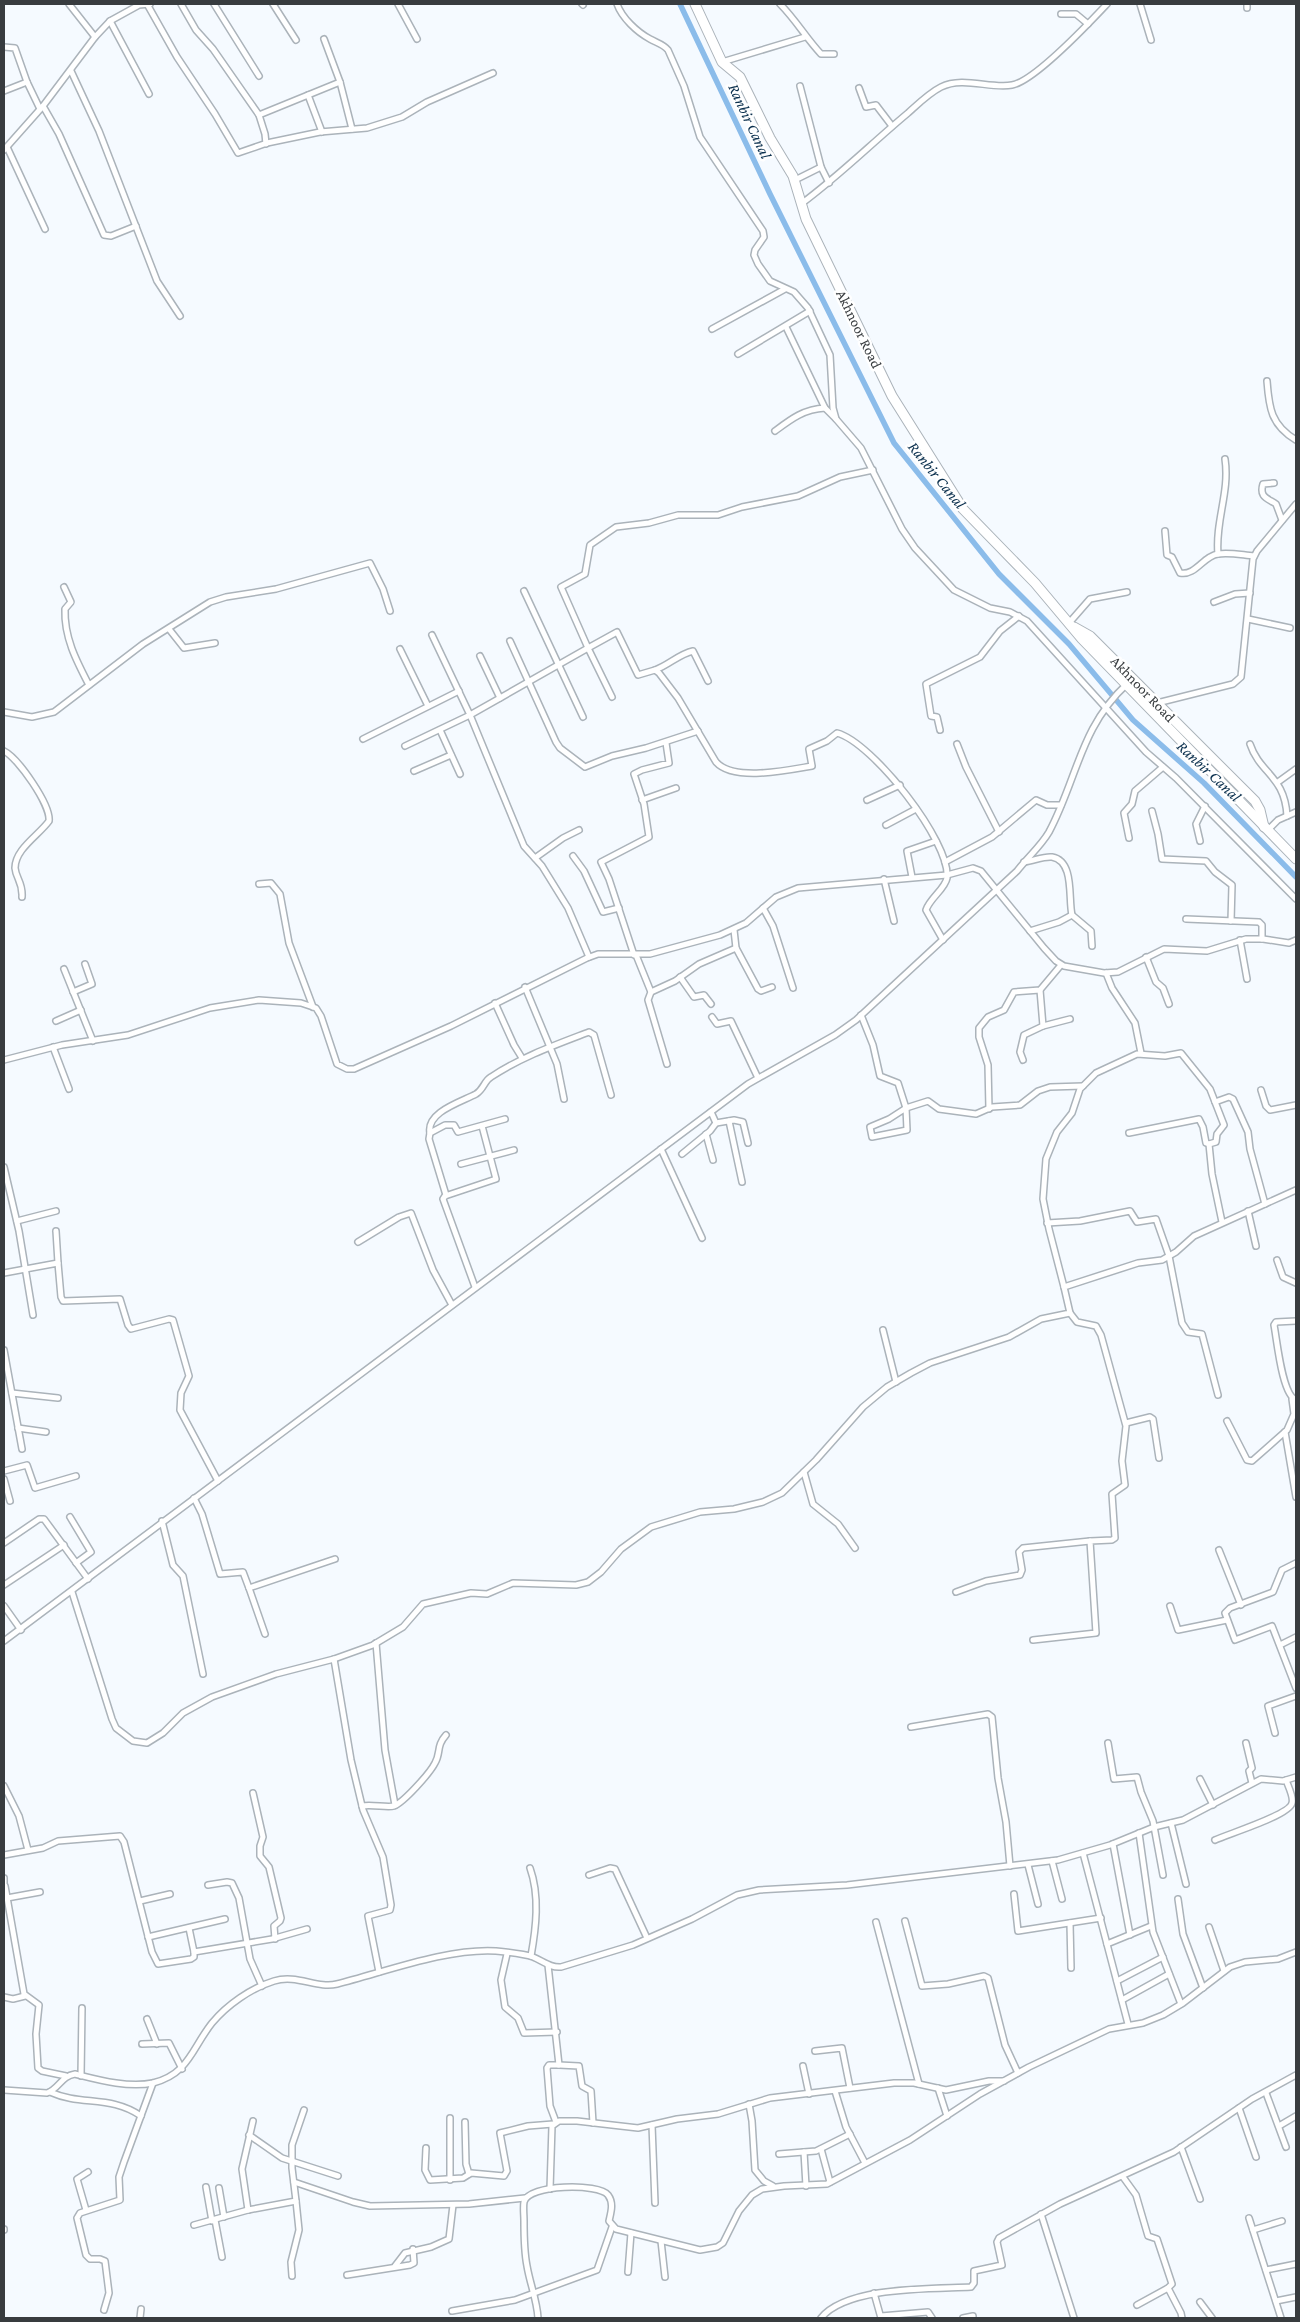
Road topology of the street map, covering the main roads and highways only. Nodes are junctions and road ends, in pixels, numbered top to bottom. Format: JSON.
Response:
{"nodes":[{"id":1,"x":695,"y":4,"type":"edge"},
{"id":2,"x":1070,"y":624,"type":"junction"},
{"id":3,"x":1266,"y":829,"type":"junction"},
{"id":4,"x":1296,"y":859,"type":"edge"}],
"edges":[{"from":1,"to":2,"type":"highway","name":"Akhnoor Road"},
{"from":2,"to":3,"type":"highway","name":"Akhnoor Road"},
{"from":2,"to":3,"type":"highway","name":"Akhnoor Road"},
{"from":3,"to":4,"type":"highway","name":"Akhnoor Road"}]}
